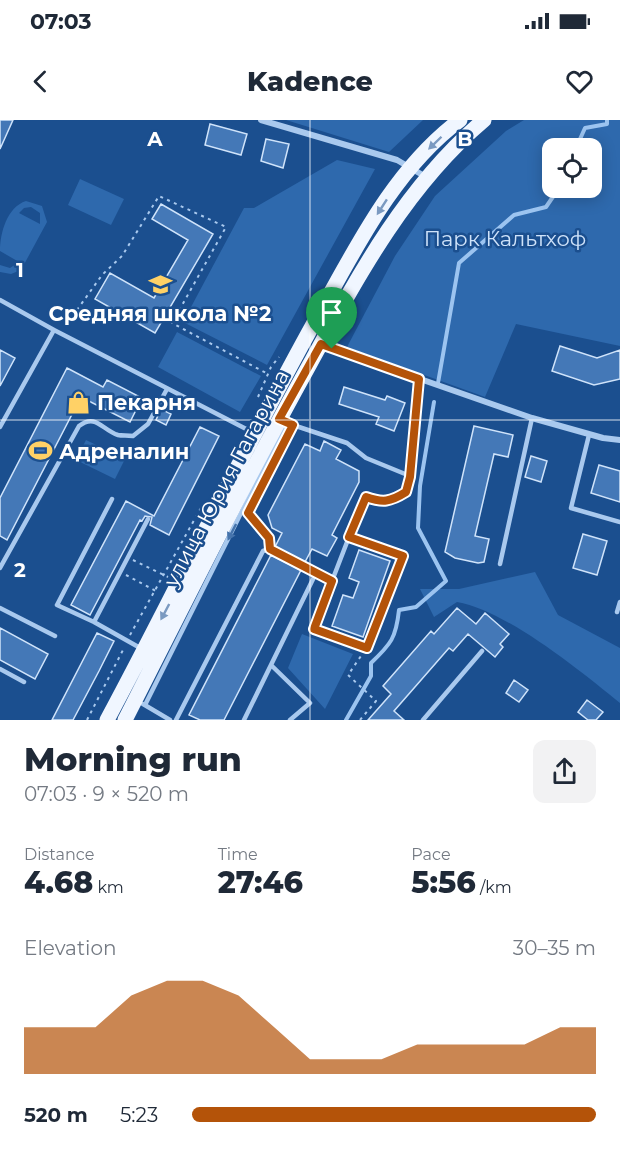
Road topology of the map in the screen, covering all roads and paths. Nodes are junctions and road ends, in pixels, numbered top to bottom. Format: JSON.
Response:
{"nodes":[{"id":1,"x":261,"y":120,"type":"edge"},
{"id":2,"x":460,"y":120,"type":"edge"},
{"id":3,"x":484,"y":120,"type":"edge"},
{"id":4,"x":410,"y":167,"type":"junction"},
{"id":5,"x":426,"y":177,"type":"junction"},
{"id":6,"x":0,"y":300,"type":"edge"},
{"id":7,"x":77,"y":310,"type":"dead end"},
{"id":8,"x":54,"y":330,"type":"junction"},
{"id":9,"x":307,"y":336,"type":"junction"},
{"id":10,"x":321,"y":344,"type":"junction"},
{"id":11,"x":268,"y":374,"type":"dead end"},
{"id":12,"x":419,"y":379,"type":"junction"},
{"id":13,"x":167,"y":389,"type":"junction"},
{"id":14,"x":532,"y":418,"type":"junction"},
{"id":15,"x":283,"y":421,"type":"junction"},
{"id":16,"x":0,"y":427,"type":"edge"},
{"id":17,"x":254,"y":434,"type":"junction"},
{"id":18,"x":589,"y":435,"type":"junction"},
{"id":19,"x":620,"y":440,"type":"edge"},
{"id":20,"x":410,"y":477,"type":"junction"},
{"id":21,"x":366,"y":497,"type":"joint"},
{"id":22,"x":112,"y":500,"type":"dead end"},
{"id":23,"x":148,"y":519,"type":"dead end"},
{"id":24,"x":620,"y":522,"type":"edge"},
{"id":25,"x":242,"y":523,"type":"dead end"},
{"id":26,"x":349,"y":537,"type":"junction"},
{"id":27,"x":270,"y":549,"type":"junction"},
{"id":28,"x":128,"y":557,"type":"junction"},
{"id":29,"x":500,"y":564,"type":"dead end"},
{"id":30,"x":0,"y":568,"type":"edge"},
{"id":31,"x":120,"y":572,"type":"junction"},
{"id":32,"x":316,"y":573,"type":"junction"},
{"id":33,"x":163,"y":575,"type":"dead end"},
{"id":34,"x":332,"y":581,"type":"junction"},
{"id":35,"x":155,"y":590,"type":"dead end"},
{"id":36,"x":620,"y":602,"type":"edge"},
{"id":37,"x":0,"y":608,"type":"edge"},
{"id":38,"x":617,"y":612,"type":"dead end"},
{"id":39,"x":94,"y":622,"type":"junction"},
{"id":40,"x":55,"y":636,"type":"dead end"},
{"id":41,"x":367,"y":648,"type":"junction"},
{"id":42,"x":145,"y":650,"type":"junction"},
{"id":43,"x":482,"y":651,"type":"dead end"},
{"id":44,"x":271,"y":664,"type":"junction"},
{"id":45,"x":0,"y":669,"type":"edge"},
{"id":46,"x":24,"y":682,"type":"dead end"},
{"id":47,"x":140,"y":703,"type":"junction"},
{"id":48,"x":107,"y":720,"type":"edge"},
{"id":49,"x":125,"y":720,"type":"edge"},
{"id":50,"x":170,"y":720,"type":"edge"},
{"id":51,"x":176,"y":720,"type":"edge"},
{"id":52,"x":244,"y":720,"type":"edge"},
{"id":53,"x":290,"y":720,"type":"edge"},
{"id":54,"x":360,"y":720,"type":"edge"},
{"id":55,"x":423,"y":720,"type":"edge"}],
"edges":[{"from":1,"to":4,"type":"street"},
{"from":2,"to":4,"type":"main road","name":"улица Юрия Гагарина","one_way":true},
{"from":3,"to":5,"type":"main road","name":"улица Юрия Гагарина"},
{"from":4,"to":5,"type":"street"},
{"from":4,"to":9,"type":"main road","name":"улица Юрия Гагарина","one_way":true},
{"from":5,"to":10,"type":"main road","name":"улица Юрия Гагарина"},
{"from":6,"to":8,"type":"lane"},
{"from":7,"to":11,"type":"path"},
{"from":8,"to":13,"type":"lane"},
{"from":8,"to":16,"type":"lane"},
{"from":9,"to":10,"type":"street"},
{"from":9,"to":17,"type":"main road","name":"улица Юрия Гагарина"},
{"from":10,"to":12,"type":"street"},
{"from":10,"to":15,"type":"main road","name":"улица Юрия Гагарина"},
{"from":12,"to":14,"type":"street"},
{"from":12,"to":20,"type":"lane"},
{"from":13,"to":17,"type":"lane"},
{"from":13,"to":30,"type":"lane"},
{"from":14,"to":18,"type":"street"},
{"from":14,"to":29,"type":"lane"},
{"from":15,"to":20,"type":"lane"},
{"from":15,"to":47,"type":"main road","name":"улица Юрия Гагарина"},
{"from":17,"to":42,"type":"main road","name":"улица Юрия Гагарина","one_way":true},
{"from":18,"to":19,"type":"street"},
{"from":18,"to":24,"type":"lane"},
{"from":20,"to":21,"type":"lane"},
{"from":21,"to":26,"type":"path"},
{"from":22,"to":39,"type":"lane"},
{"from":23,"to":28,"type":"lane"},
{"from":25,"to":27,"type":"path"},
{"from":26,"to":34,"type":"lane"},
{"from":26,"to":41,"type":"lane"},
{"from":27,"to":32,"type":"lane"},
{"from":27,"to":51,"type":"lane"},
{"from":28,"to":31,"type":"lane"},
{"from":28,"to":33,"type":"path"},
{"from":31,"to":35,"type":"path"},
{"from":31,"to":39,"type":"lane"},
{"from":32,"to":34,"type":"lane"},
{"from":32,"to":44,"type":"lane"},
{"from":34,"to":41,"type":"lane"},
{"from":36,"to":38,"type":"lane"},
{"from":37,"to":40,"type":"lane"},
{"from":39,"to":42,"type":"lane"},
{"from":41,"to":54,"type":"path"},
{"from":42,"to":48,"type":"main road","name":"улица Юрия Гагарина"},
{"from":43,"to":55,"type":"lane"},
{"from":44,"to":52,"type":"lane"},
{"from":44,"to":53,"type":"lane"},
{"from":45,"to":46,"type":"lane"},
{"from":47,"to":49,"type":"main road","name":"улица Юрия Гагарина"},
{"from":47,"to":50,"type":"lane"}]}
